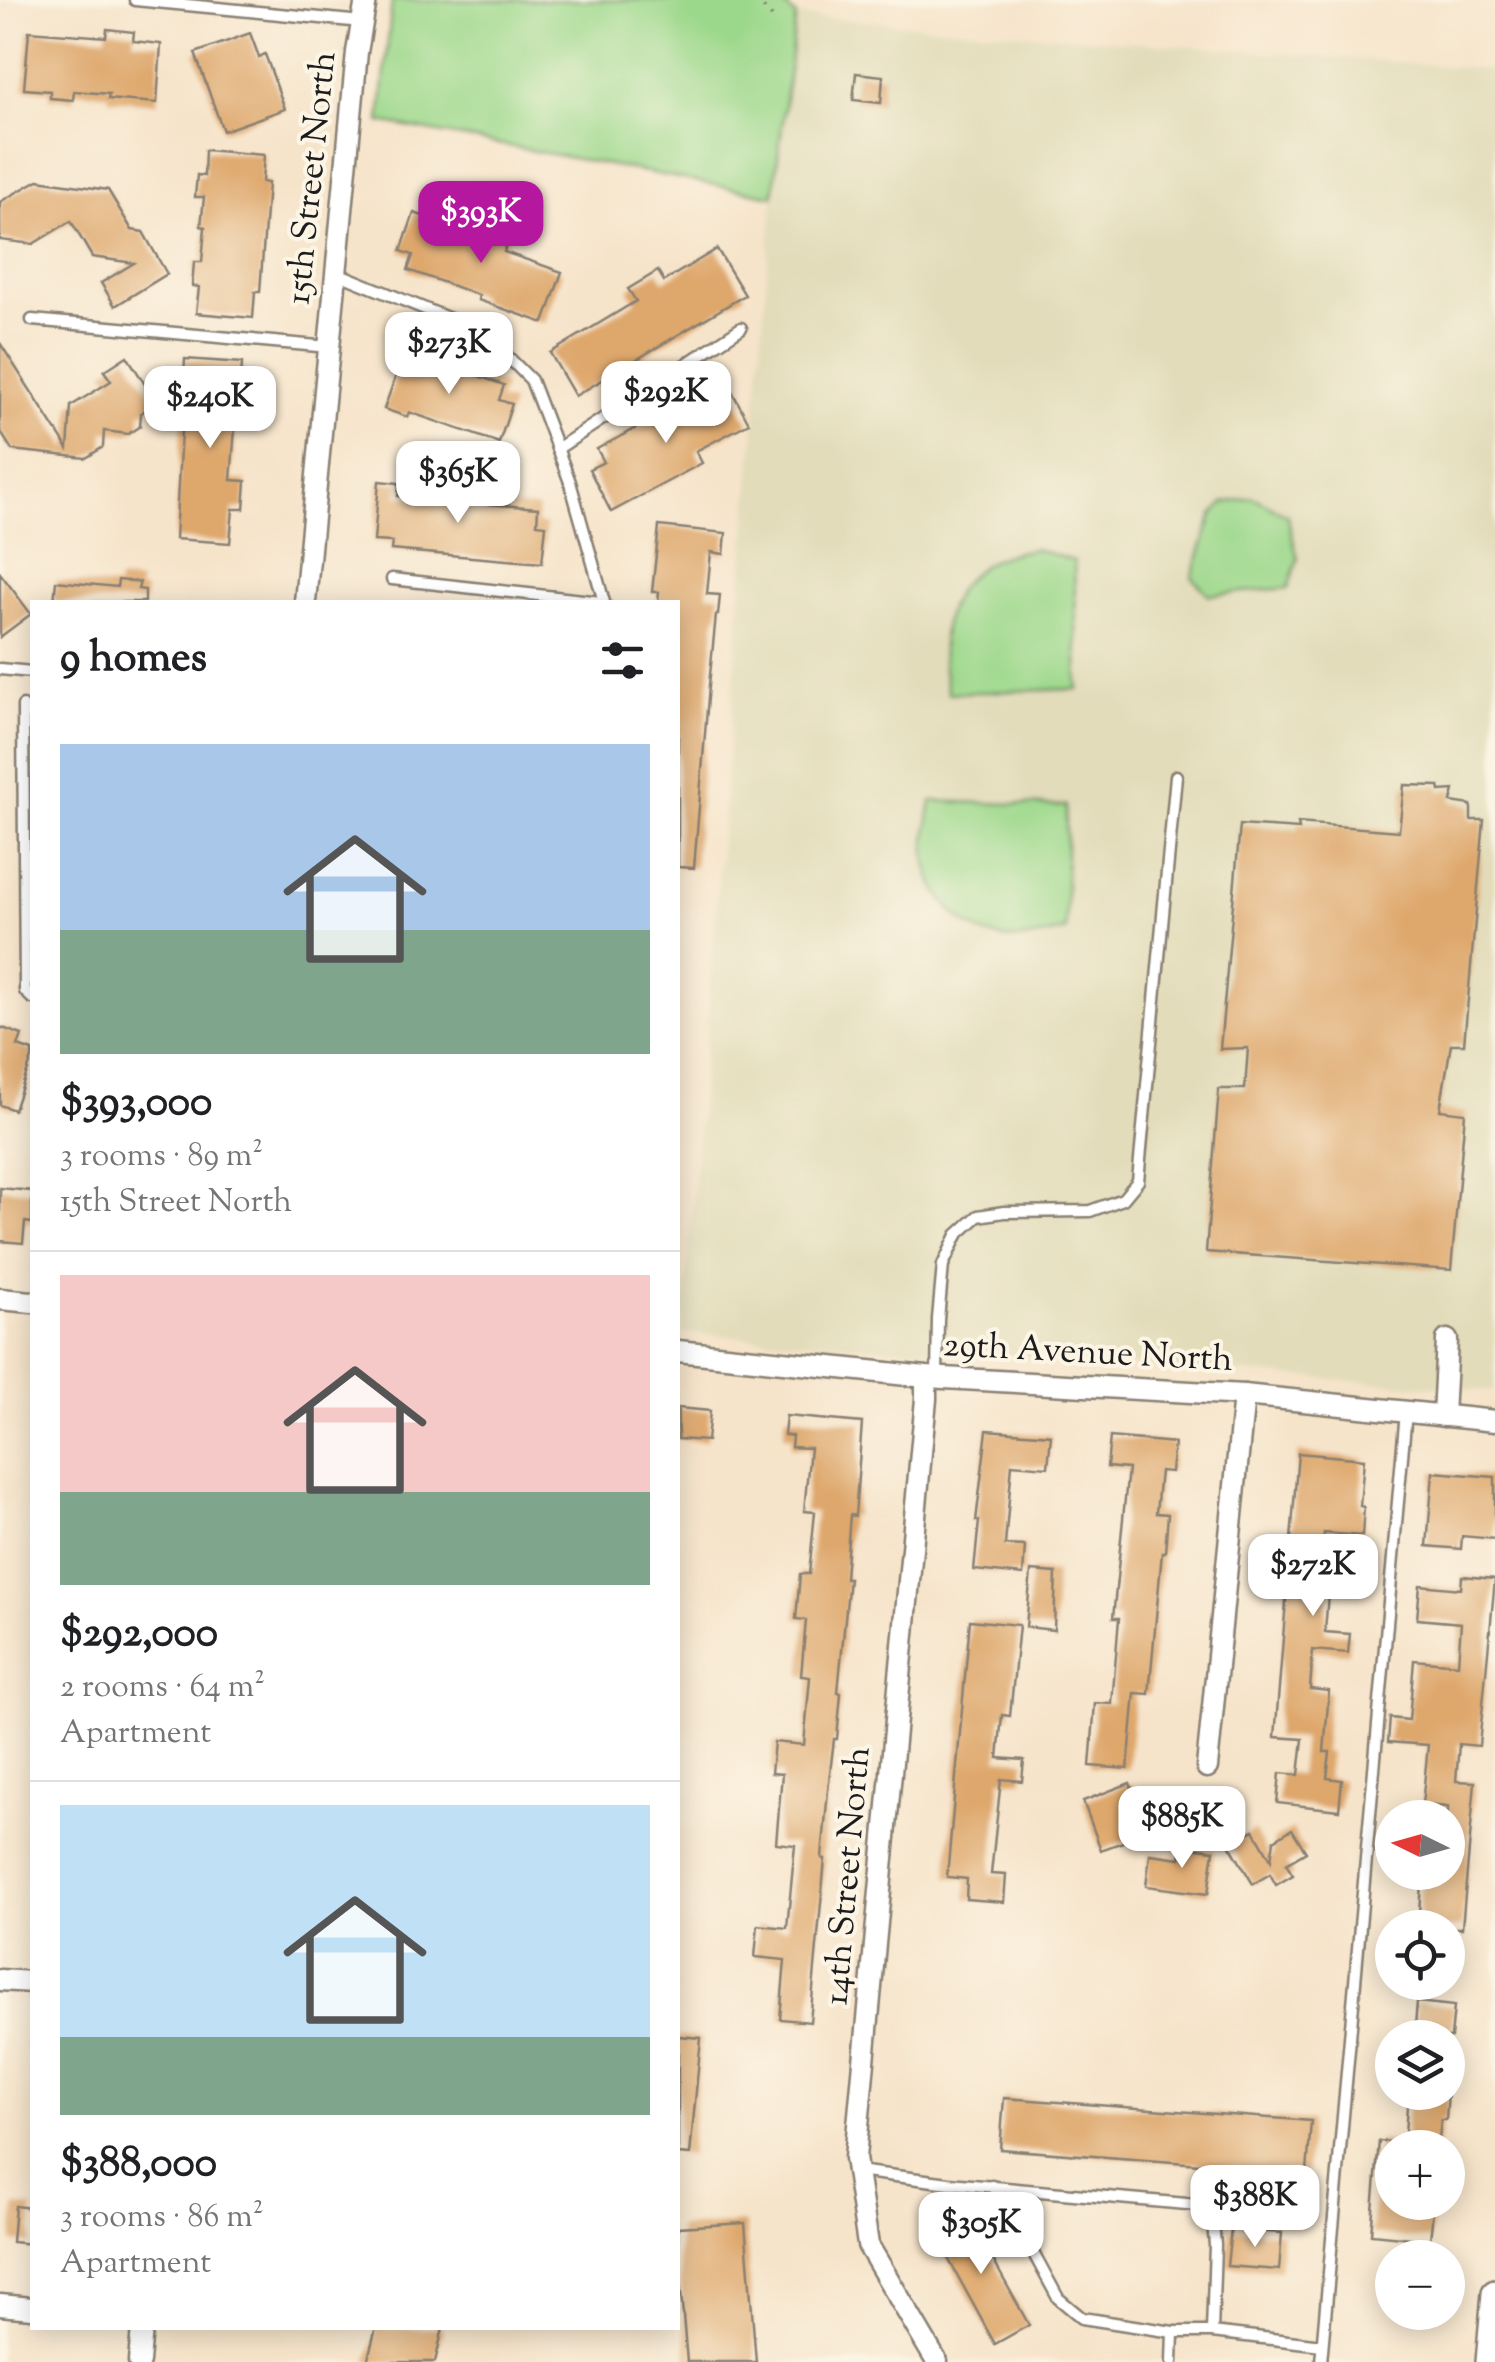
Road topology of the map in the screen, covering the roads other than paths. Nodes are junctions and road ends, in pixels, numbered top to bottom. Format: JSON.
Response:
{"nodes":[{"id":1,"x":134,"y":0,"type":"edge"},
{"id":2,"x":366,"y":0,"type":"edge"},
{"id":3,"x":362,"y":22,"type":"junction"},
{"id":4,"x":336,"y":273,"type":"junction"},
{"id":5,"x":32,"y":320,"type":"dead end"},
{"id":6,"x":742,"y":328,"type":"dead end"},
{"id":7,"x":329,"y":347,"type":"junction"},
{"id":8,"x":557,"y":448,"type":"junction"},
{"id":9,"x":392,"y":579,"type":"dead end"},
{"id":10,"x":306,"y":600,"type":"edge"},
{"id":11,"x":585,"y":600,"type":"edge"},
{"id":12,"x":602,"y":600,"type":"edge"},
{"id":13,"x":0,"y":669,"type":"edge"},
{"id":14,"x":30,"y":672,"type":"edge"},
{"id":15,"x":23,"y":706,"type":"dead end"},
{"id":16,"x":1176,"y":776,"type":"dead end"},
{"id":17,"x":30,"y":996,"type":"edge"},
{"id":18,"x":0,"y":1299,"type":"edge"},
{"id":19,"x":30,"y":1302,"type":"edge"},
{"id":20,"x":1447,"y":1340,"type":"dead end"},
{"id":21,"x":680,"y":1351,"type":"edge"},
{"id":22,"x":931,"y":1377,"type":"junction"},
{"id":23,"x":1244,"y":1395,"type":"junction"},
{"id":24,"x":1406,"y":1412,"type":"junction"},
{"id":25,"x":1443,"y":1416,"type":"junction"},
{"id":26,"x":1495,"y":1422,"type":"edge"},
{"id":27,"x":1206,"y":1767,"type":"dead end"},
{"id":28,"x":0,"y":1980,"type":"edge"},
{"id":29,"x":30,"y":1982,"type":"edge"},
{"id":30,"x":857,"y":2171,"type":"junction"},
{"id":31,"x":992,"y":2186,"type":"junction"},
{"id":32,"x":1495,"y":2293,"type":"edge"},
{"id":33,"x":0,"y":2305,"type":"edge"},
{"id":34,"x":30,"y":2308,"type":"edge"},
{"id":35,"x":142,"y":2330,"type":"edge"},
{"id":36,"x":1173,"y":2332,"type":"junction"},
{"id":37,"x":1212,"y":2332,"type":"junction"},
{"id":38,"x":1322,"y":2344,"type":"junction"},
{"id":39,"x":139,"y":2362,"type":"edge"},
{"id":40,"x":936,"y":2362,"type":"edge"},
{"id":41,"x":1172,"y":2362,"type":"edge"},
{"id":42,"x":1321,"y":2362,"type":"edge"},
{"id":43,"x":1489,"y":2362,"type":"edge"}],
"edges":[{"from":1,"to":3,"type":"lane"},
{"from":2,"to":3,"type":"street","name":"15th Street North"},
{"from":3,"to":4,"type":"street","name":"15th Street North"},
{"from":4,"to":7,"type":"street","name":"15th Street North"},
{"from":4,"to":8,"type":"lane"},
{"from":5,"to":7,"type":"lane"},
{"from":6,"to":8,"type":"lane"},
{"from":7,"to":10,"type":"street","name":"15th Street North"},
{"from":8,"to":12,"type":"lane"},
{"from":9,"to":11,"type":"lane"},
{"from":13,"to":14,"type":"lane"},
{"from":15,"to":17,"type":"lane"},
{"from":16,"to":22,"type":"lane"},
{"from":18,"to":19,"type":"street"},
{"from":20,"to":25,"type":"street"},
{"from":21,"to":22,"type":"street","name":"29th Avenue North"},
{"from":22,"to":23,"type":"street","name":"29th Avenue North"},
{"from":22,"to":30,"type":"street","name":"14th Street North"},
{"from":23,"to":24,"type":"street","name":"29th Avenue North"},
{"from":23,"to":27,"type":"street"},
{"from":24,"to":25,"type":"street","name":"29th Avenue North"},
{"from":24,"to":38,"type":"lane"},
{"from":25,"to":26,"type":"street","name":"29th Avenue North"},
{"from":28,"to":29,"type":"street"},
{"from":30,"to":31,"type":"lane"},
{"from":30,"to":40,"type":"street","name":"14th Street North"},
{"from":31,"to":36,"type":"lane"},
{"from":31,"to":37,"type":"lane"},
{"from":32,"to":43,"type":"street"},
{"from":33,"to":34,"type":"street"},
{"from":35,"to":39,"type":"street"},
{"from":36,"to":37,"type":"lane"},
{"from":36,"to":41,"type":"lane"},
{"from":37,"to":38,"type":"lane"},
{"from":38,"to":42,"type":"lane"}]}
